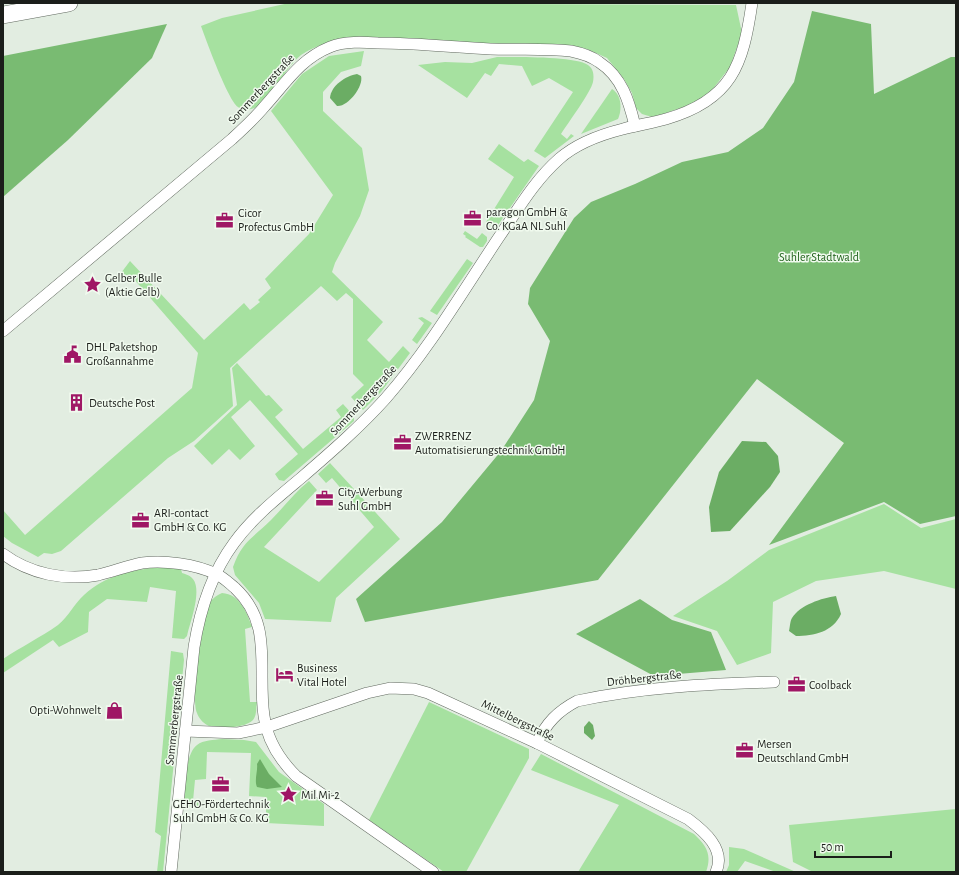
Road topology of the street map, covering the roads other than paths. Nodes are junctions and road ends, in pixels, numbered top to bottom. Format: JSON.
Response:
{"nodes":[{"id":1,"x":69,"y":3,"type":"edge"},
{"id":2,"x":752,"y":3,"type":"edge"},
{"id":3,"x":3,"y":15,"type":"edge"},
{"id":4,"x":635,"y":126,"type":"junction"},
{"id":5,"x":3,"y":331,"type":"edge"},
{"id":6,"x":3,"y":554,"type":"edge"},
{"id":7,"x":215,"y":573,"type":"junction"},
{"id":8,"x":774,"y":682,"type":"dead end"},
{"id":9,"x":267,"y":727,"type":"junction"},
{"id":10,"x":185,"y":731,"type":"junction"},
{"id":11,"x":537,"y":743,"type":"junction"},
{"id":12,"x":171,"y":872,"type":"edge"},
{"id":13,"x":433,"y":872,"type":"edge"},
{"id":14,"x":716,"y":872,"type":"edge"}],
"edges":[{"from":1,"to":3,"type":"highway"},
{"from":2,"to":4,"type":"street","name":"Sommerbergstraße"},
{"from":4,"to":5,"type":"street","name":"Sommerbergstraße"},
{"from":4,"to":7,"type":"street","name":"Sommerbergstraße"},
{"from":6,"to":7,"type":"street"},
{"from":7,"to":9,"type":"street"},
{"from":7,"to":10,"type":"street","name":"Sommerbergstraße"},
{"from":8,"to":11,"type":"street","name":"Dröhbergstraße"},
{"from":9,"to":10,"type":"street","name":"Mittelbergstraße"},
{"from":9,"to":11,"type":"street","name":"Mittelbergstraße"},
{"from":9,"to":13,"type":"street"},
{"from":10,"to":12,"type":"street","name":"Sommerbergstraße"},
{"from":11,"to":14,"type":"street","name":"Mittelbergstraße"}]}
